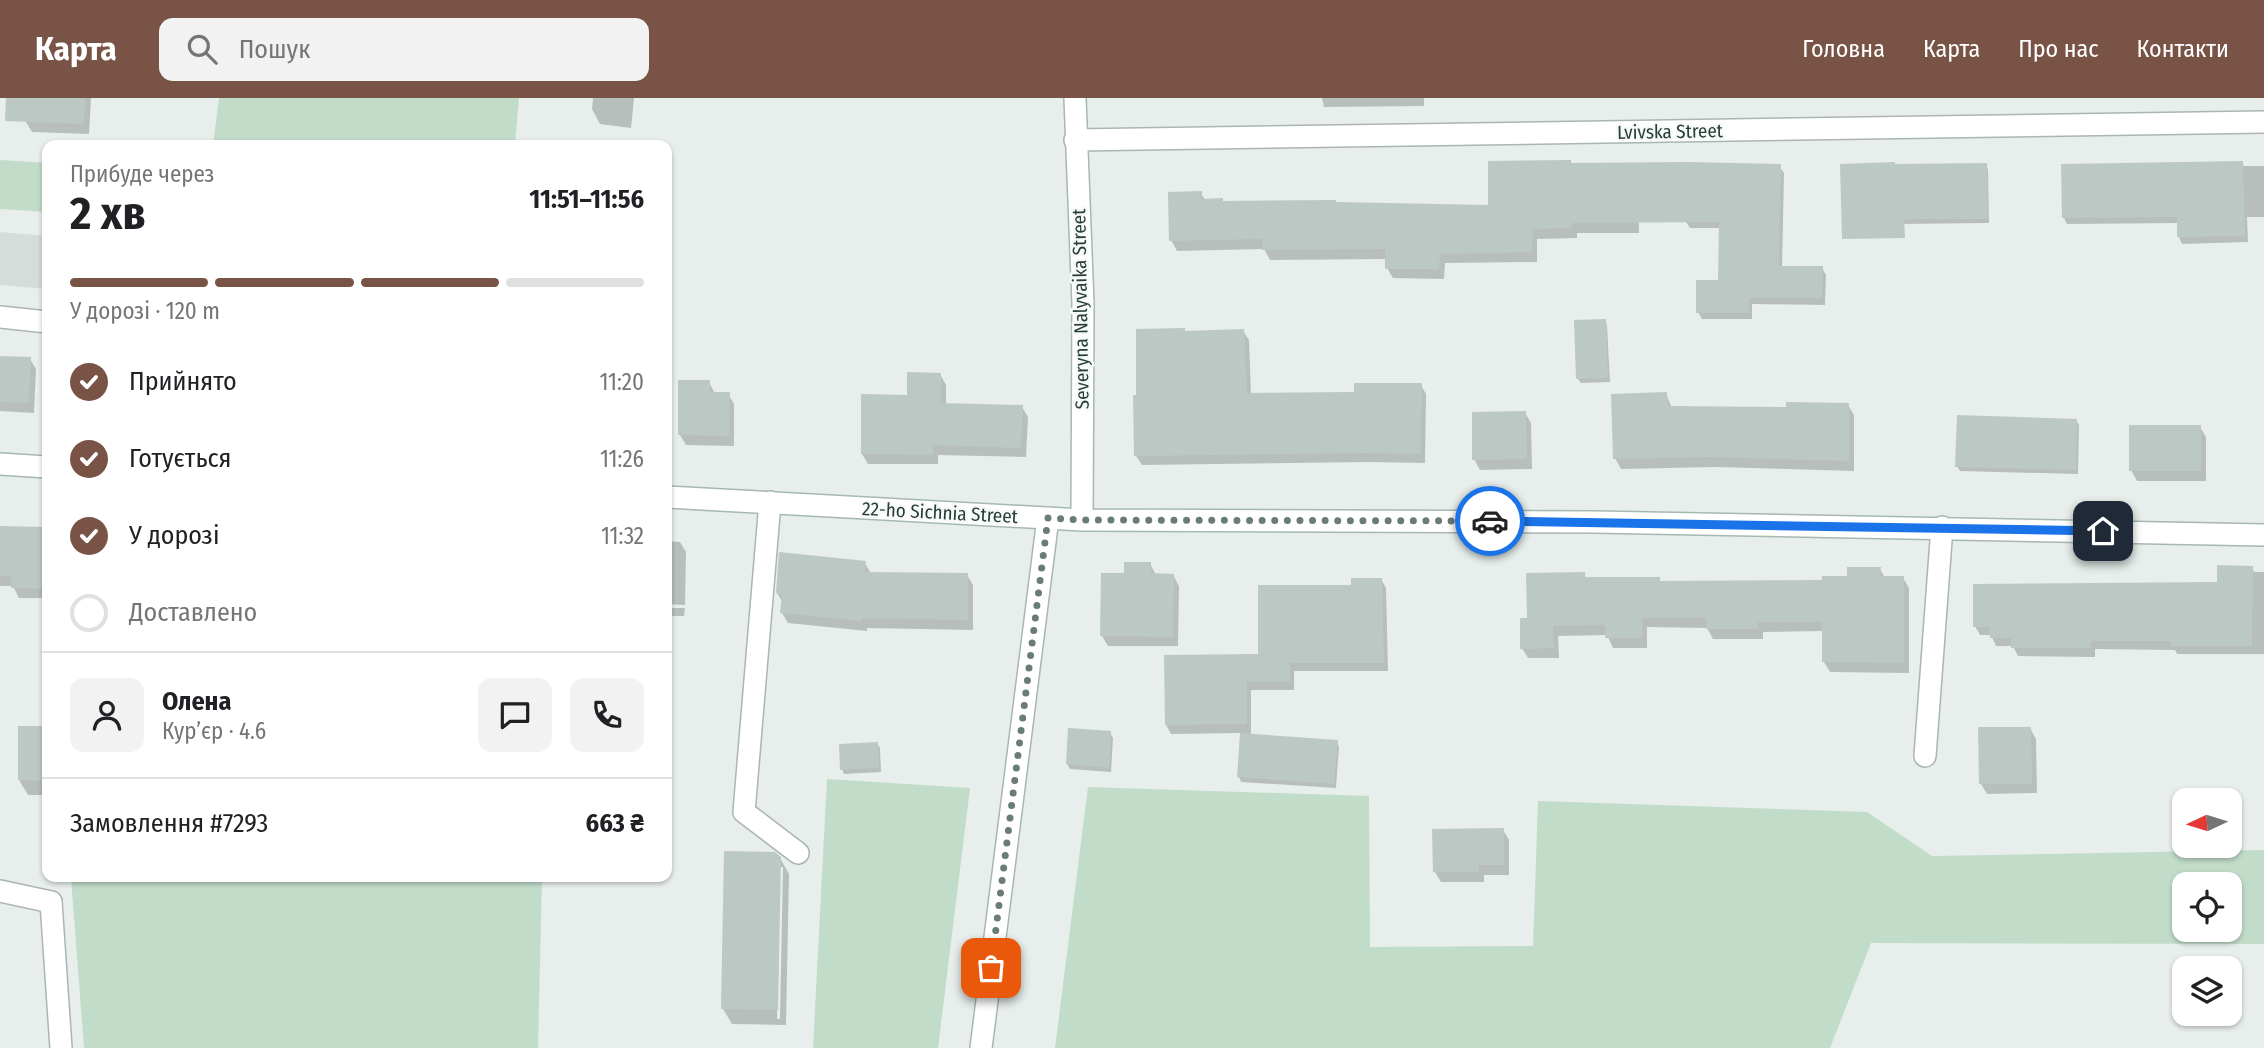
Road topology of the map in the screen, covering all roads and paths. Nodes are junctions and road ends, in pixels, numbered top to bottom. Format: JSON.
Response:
{"nodes":[{"id":1,"x":1075,"y":98,"type":"edge"},
{"id":2,"x":2264,"y":122,"type":"edge"},
{"id":3,"x":1075,"y":140,"type":"junction"},
{"id":4,"x":0,"y":317,"type":"edge"},
{"id":5,"x":42,"y":321,"type":"edge"},
{"id":6,"x":0,"y":464,"type":"edge"},
{"id":7,"x":42,"y":467,"type":"edge"},
{"id":8,"x":672,"y":497,"type":"edge"},
{"id":9,"x":770,"y":502,"type":"junction"},
{"id":10,"x":1048,"y":518,"type":"junction"},
{"id":11,"x":1082,"y":520,"type":"junction"},
{"id":12,"x":1942,"y":527,"type":"junction"},
{"id":13,"x":2264,"y":535,"type":"edge"},
{"id":14,"x":1925,"y":756,"type":"dead end"},
{"id":15,"x":798,"y":853,"type":"dead end"},
{"id":16,"x":0,"y":891,"type":"edge"},
{"id":17,"x":61,"y":1048,"type":"edge"},
{"id":18,"x":981,"y":1048,"type":"edge"}],
"edges":[{"from":1,"to":3,"type":"street","name":"Severyna Nalyvaika Street"},
{"from":2,"to":3,"type":"street","name":"Lvivska Street"},
{"from":3,"to":11,"type":"street","name":"Severyna Nalyvaika Street"},
{"from":4,"to":5,"type":"street"},
{"from":6,"to":7,"type":"street"},
{"from":8,"to":9,"type":"street","name":"22-ho Sichnia Street"},
{"from":9,"to":10,"type":"street","name":"22-ho Sichnia Street"},
{"from":9,"to":15,"type":"street"},
{"from":10,"to":11,"type":"street","name":"22-ho Sichnia Street"},
{"from":10,"to":18,"type":"street"},
{"from":11,"to":12,"type":"street","name":"22-ho Sichnia Street"},
{"from":12,"to":13,"type":"street","name":"22-ho Sichnia Street"},
{"from":12,"to":14,"type":"street"},
{"from":16,"to":17,"type":"street"}]}
